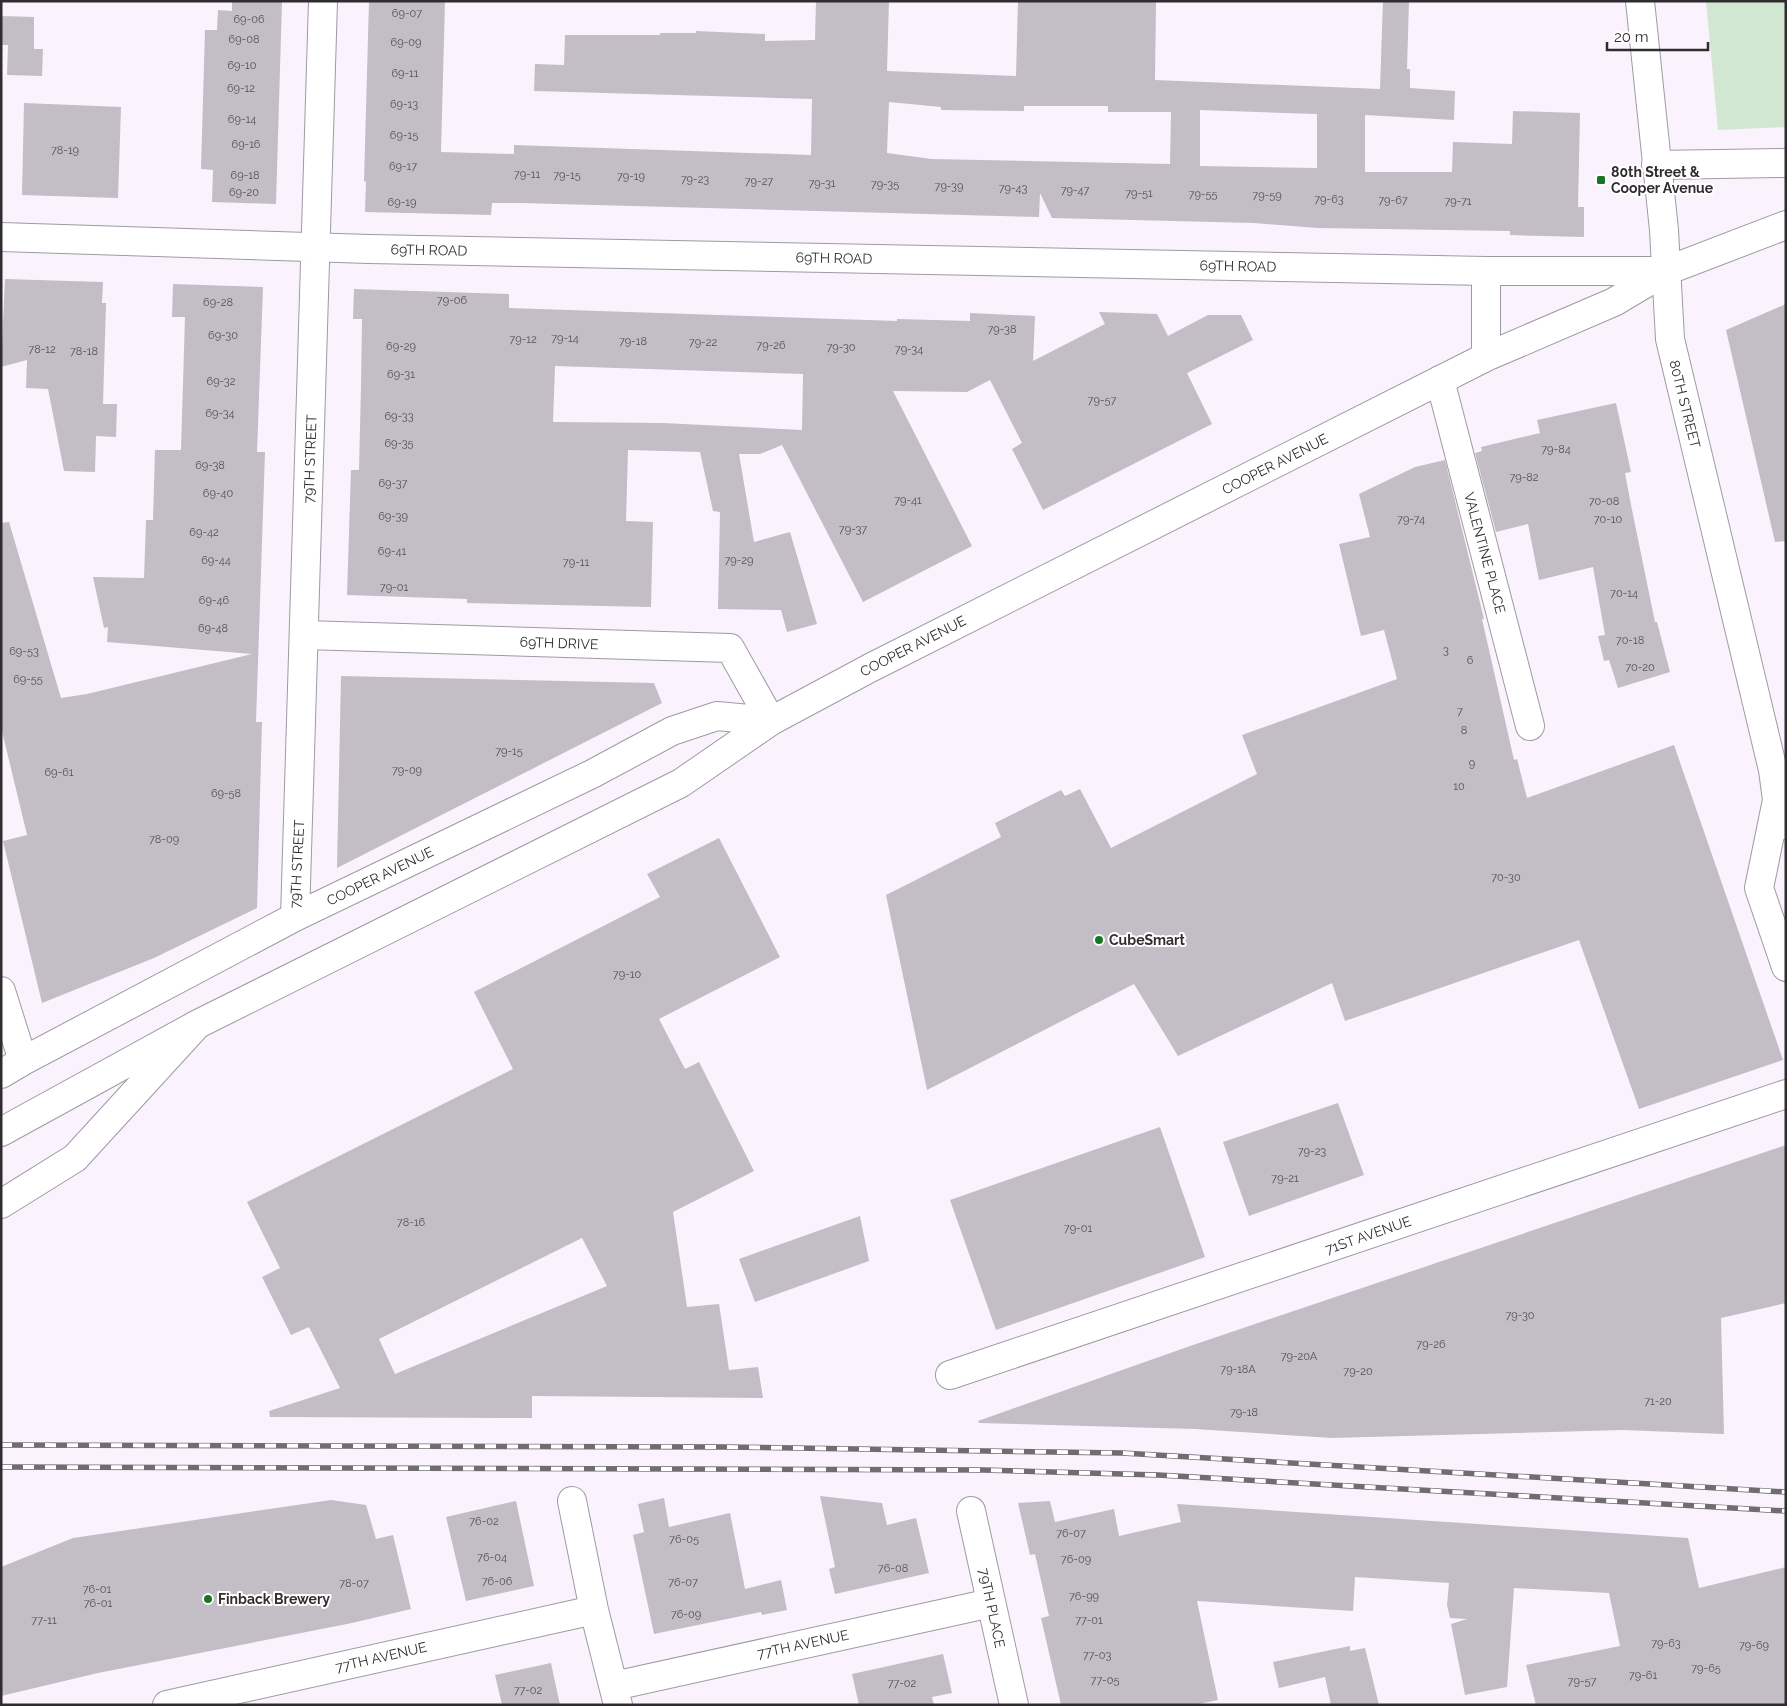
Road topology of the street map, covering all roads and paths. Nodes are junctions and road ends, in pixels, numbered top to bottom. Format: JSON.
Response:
{"nodes":[{"id":1,"x":323,"y":1,"type":"edge"},
{"id":2,"x":1640,"y":1,"type":"edge"},
{"id":3,"x":1786,"y":163,"type":"edge"},
{"id":4,"x":1656,"y":165,"type":"junction"},
{"id":5,"x":1786,"y":225,"type":"edge"},
{"id":6,"x":1,"y":237,"type":"edge"},
{"id":7,"x":316,"y":248,"type":"junction"},
{"id":8,"x":1486,"y":271,"type":"junction"},
{"id":9,"x":1666,"y":271,"type":"junction"},
{"id":10,"x":1486,"y":357,"type":"junction"},
{"id":11,"x":1440,"y":380,"type":"junction"},
{"id":12,"x":305,"y":635,"type":"junction"},
{"id":13,"x":771,"y":721,"type":"junction"},
{"id":14,"x":1530,"y":726,"type":"dead end"},
{"id":15,"x":1777,"y":800,"type":"junction"},
{"id":16,"x":1786,"y":825,"type":"edge"},
{"id":17,"x":295,"y":917,"type":"junction"},
{"id":18,"x":1786,"y":967,"type":"edge"},
{"id":19,"x":1,"y":990,"type":"edge"},
{"id":20,"x":198,"y":1024,"type":"junction"},
{"id":21,"x":12,"y":1067,"type":"edge"},
{"id":22,"x":1786,"y":1094,"type":"edge"},
{"id":23,"x":1,"y":1132,"type":"edge"},
{"id":24,"x":1,"y":1204,"type":"edge"},
{"id":25,"x":950,"y":1375,"type":"dead end"},
{"id":26,"x":572,"y":1501,"type":"dead end"},
{"id":27,"x":971,"y":1511,"type":"dead end"},
{"id":28,"x":992,"y":1603,"type":"junction"},
{"id":29,"x":594,"y":1610,"type":"junction"},
{"id":30,"x":616,"y":1695,"type":"edge"},
{"id":31,"x":219,"y":1699,"type":"edge"},
{"id":32,"x":167,"y":1705,"type":"edge"},
{"id":33,"x":1014,"y":1705,"type":"edge"}],
"edges":[{"from":1,"to":7,"type":"street","name":"79TH STREET"},
{"from":2,"to":4,"type":"street","name":"80TH STREET"},
{"from":3,"to":4,"type":"street"},
{"from":4,"to":9,"type":"street","name":"80TH STREET"},
{"from":5,"to":9,"type":"street","name":"COOPER AVENUE"},
{"from":6,"to":7,"type":"street","name":"69TH ROAD"},
{"from":7,"to":8,"type":"street","name":"69TH ROAD"},
{"from":7,"to":12,"type":"street","name":"79TH STREET"},
{"from":8,"to":9,"type":"street","name":"69TH ROAD"},
{"from":8,"to":10,"type":"street"},
{"from":9,"to":10,"type":"street","name":"COOPER AVENUE"},
{"from":9,"to":15,"type":"street","name":"80TH STREET"},
{"from":10,"to":11,"type":"street","name":"COOPER AVENUE"},
{"from":11,"to":13,"type":"street","name":"COOPER AVENUE"},
{"from":11,"to":14,"type":"street","name":"VALENTINE PLACE"},
{"from":12,"to":13,"type":"street","name":"69TH DRIVE"},
{"from":12,"to":17,"type":"street","name":"79TH STREET"},
{"from":13,"to":17,"type":"street","name":"COOPER AVENUE"},
{"from":13,"to":20,"type":"street","name":"COOPER AVENUE"},
{"from":15,"to":16,"type":"street","name":"80TH STREET"},
{"from":15,"to":18,"type":"street","name":"80TH STREET"},
{"from":17,"to":21,"type":"street","name":"COOPER AVENUE"},
{"from":19,"to":21,"type":"street"},
{"from":20,"to":23,"type":"street","name":"COOPER AVENUE"},
{"from":20,"to":24,"type":"street","name":"COOPER AVENUE"},
{"from":22,"to":25,"type":"street","name":"71ST AVENUE"},
{"from":26,"to":29,"type":"street"},
{"from":27,"to":28,"type":"street","name":"79TH PLACE"},
{"from":28,"to":30,"type":"street","name":"77TH AVENUE"},
{"from":28,"to":33,"type":"street","name":"79TH PLACE"},
{"from":29,"to":30,"type":"street"},
{"from":29,"to":31,"type":"street","name":"77TH AVENUE"},
{"from":31,"to":32,"type":"street","name":"77TH AVENUE"}]}
